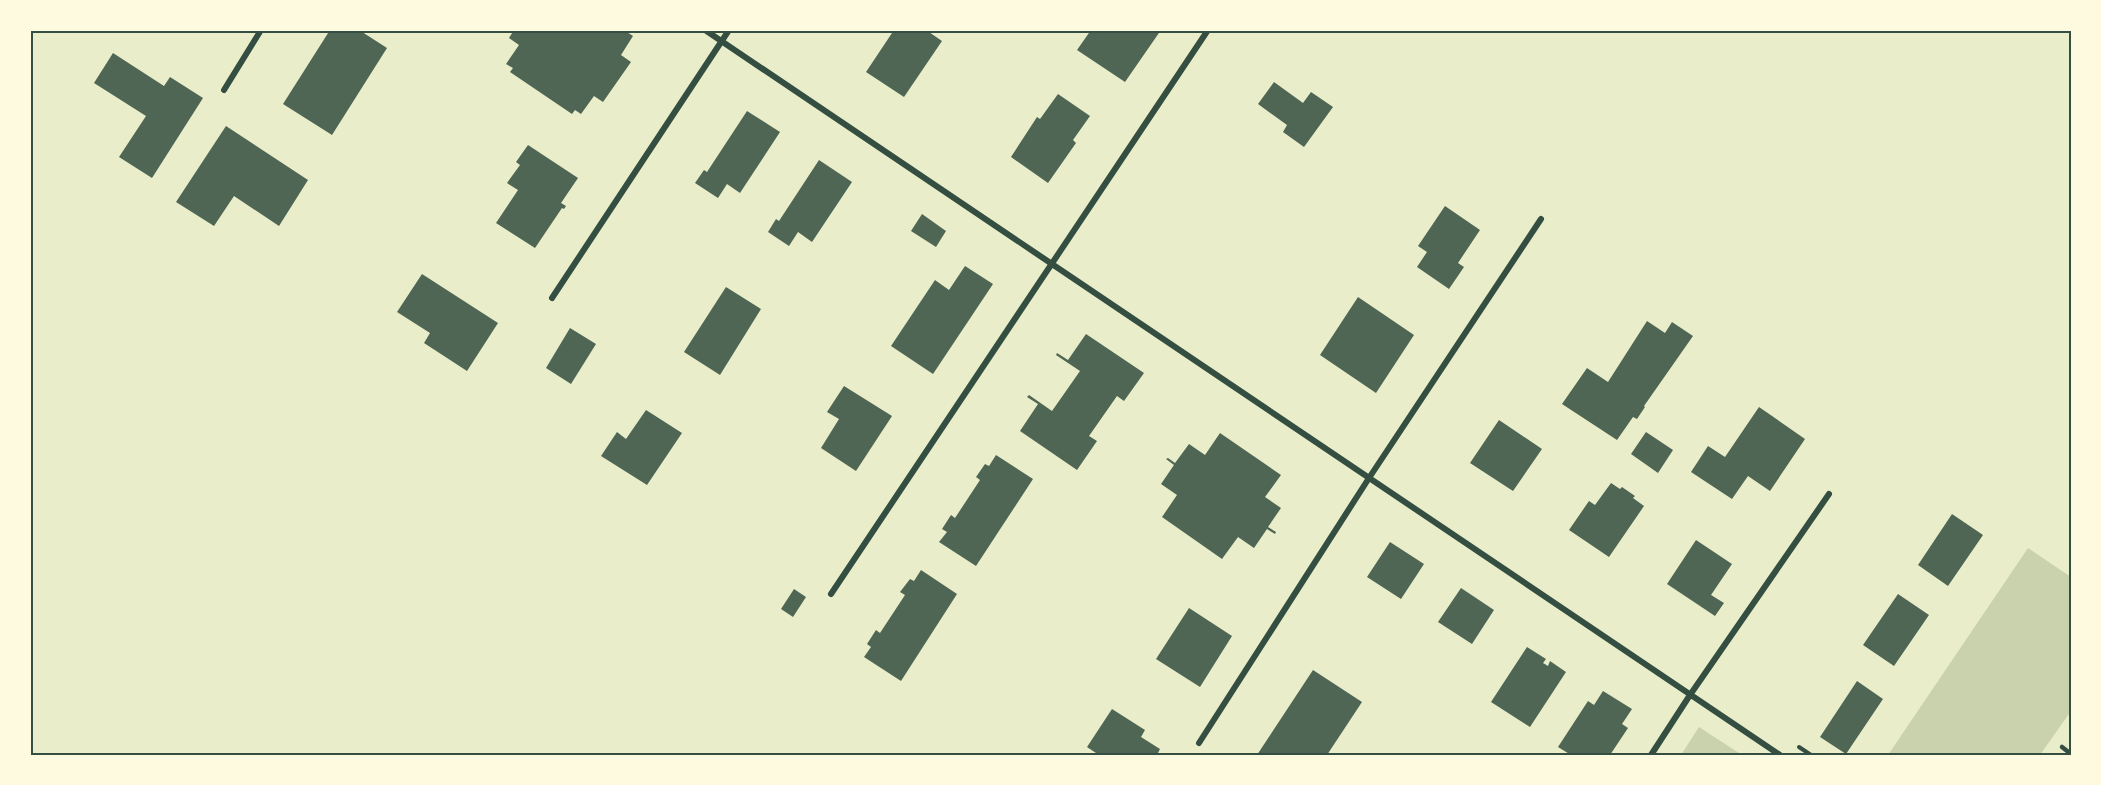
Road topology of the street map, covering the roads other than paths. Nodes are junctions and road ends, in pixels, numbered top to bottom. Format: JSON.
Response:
{"nodes":[{"id":1,"x":261,"y":30,"type":"edge"},
{"id":2,"x":705,"y":30,"type":"edge"},
{"id":3,"x":729,"y":30,"type":"edge"},
{"id":4,"x":1208,"y":30,"type":"edge"},
{"id":5,"x":722,"y":41,"type":"junction"},
{"id":6,"x":224,"y":90,"type":"dead end"},
{"id":7,"x":1541,"y":219,"type":"dead end"},
{"id":8,"x":1052,"y":264,"type":"junction"},
{"id":9,"x":552,"y":298,"type":"dead end"},
{"id":10,"x":1369,"y":478,"type":"junction"},
{"id":11,"x":1829,"y":494,"type":"dead end"},
{"id":12,"x":831,"y":594,"type":"dead end"},
{"id":13,"x":1690,"y":695,"type":"junction"},
{"id":14,"x":1199,"y":743,"type":"dead end"},
{"id":15,"x":2062,"y":747,"type":"dead end"},
{"id":16,"x":2071,"y":754,"type":"edge"},
{"id":17,"x":1651,"y":755,"type":"edge"},
{"id":18,"x":1780,"y":755,"type":"edge"}],
"edges":[{"from":1,"to":6,"type":"street"},
{"from":2,"to":5,"type":"street"},
{"from":3,"to":5,"type":"street"},
{"from":4,"to":8,"type":"street"},
{"from":5,"to":8,"type":"street"},
{"from":5,"to":9,"type":"street"},
{"from":7,"to":10,"type":"street"},
{"from":8,"to":10,"type":"street"},
{"from":8,"to":12,"type":"street"},
{"from":10,"to":13,"type":"street"},
{"from":10,"to":14,"type":"street"},
{"from":11,"to":13,"type":"street"},
{"from":13,"to":17,"type":"street"},
{"from":13,"to":18,"type":"street"},
{"from":15,"to":16,"type":"lane"}]}
